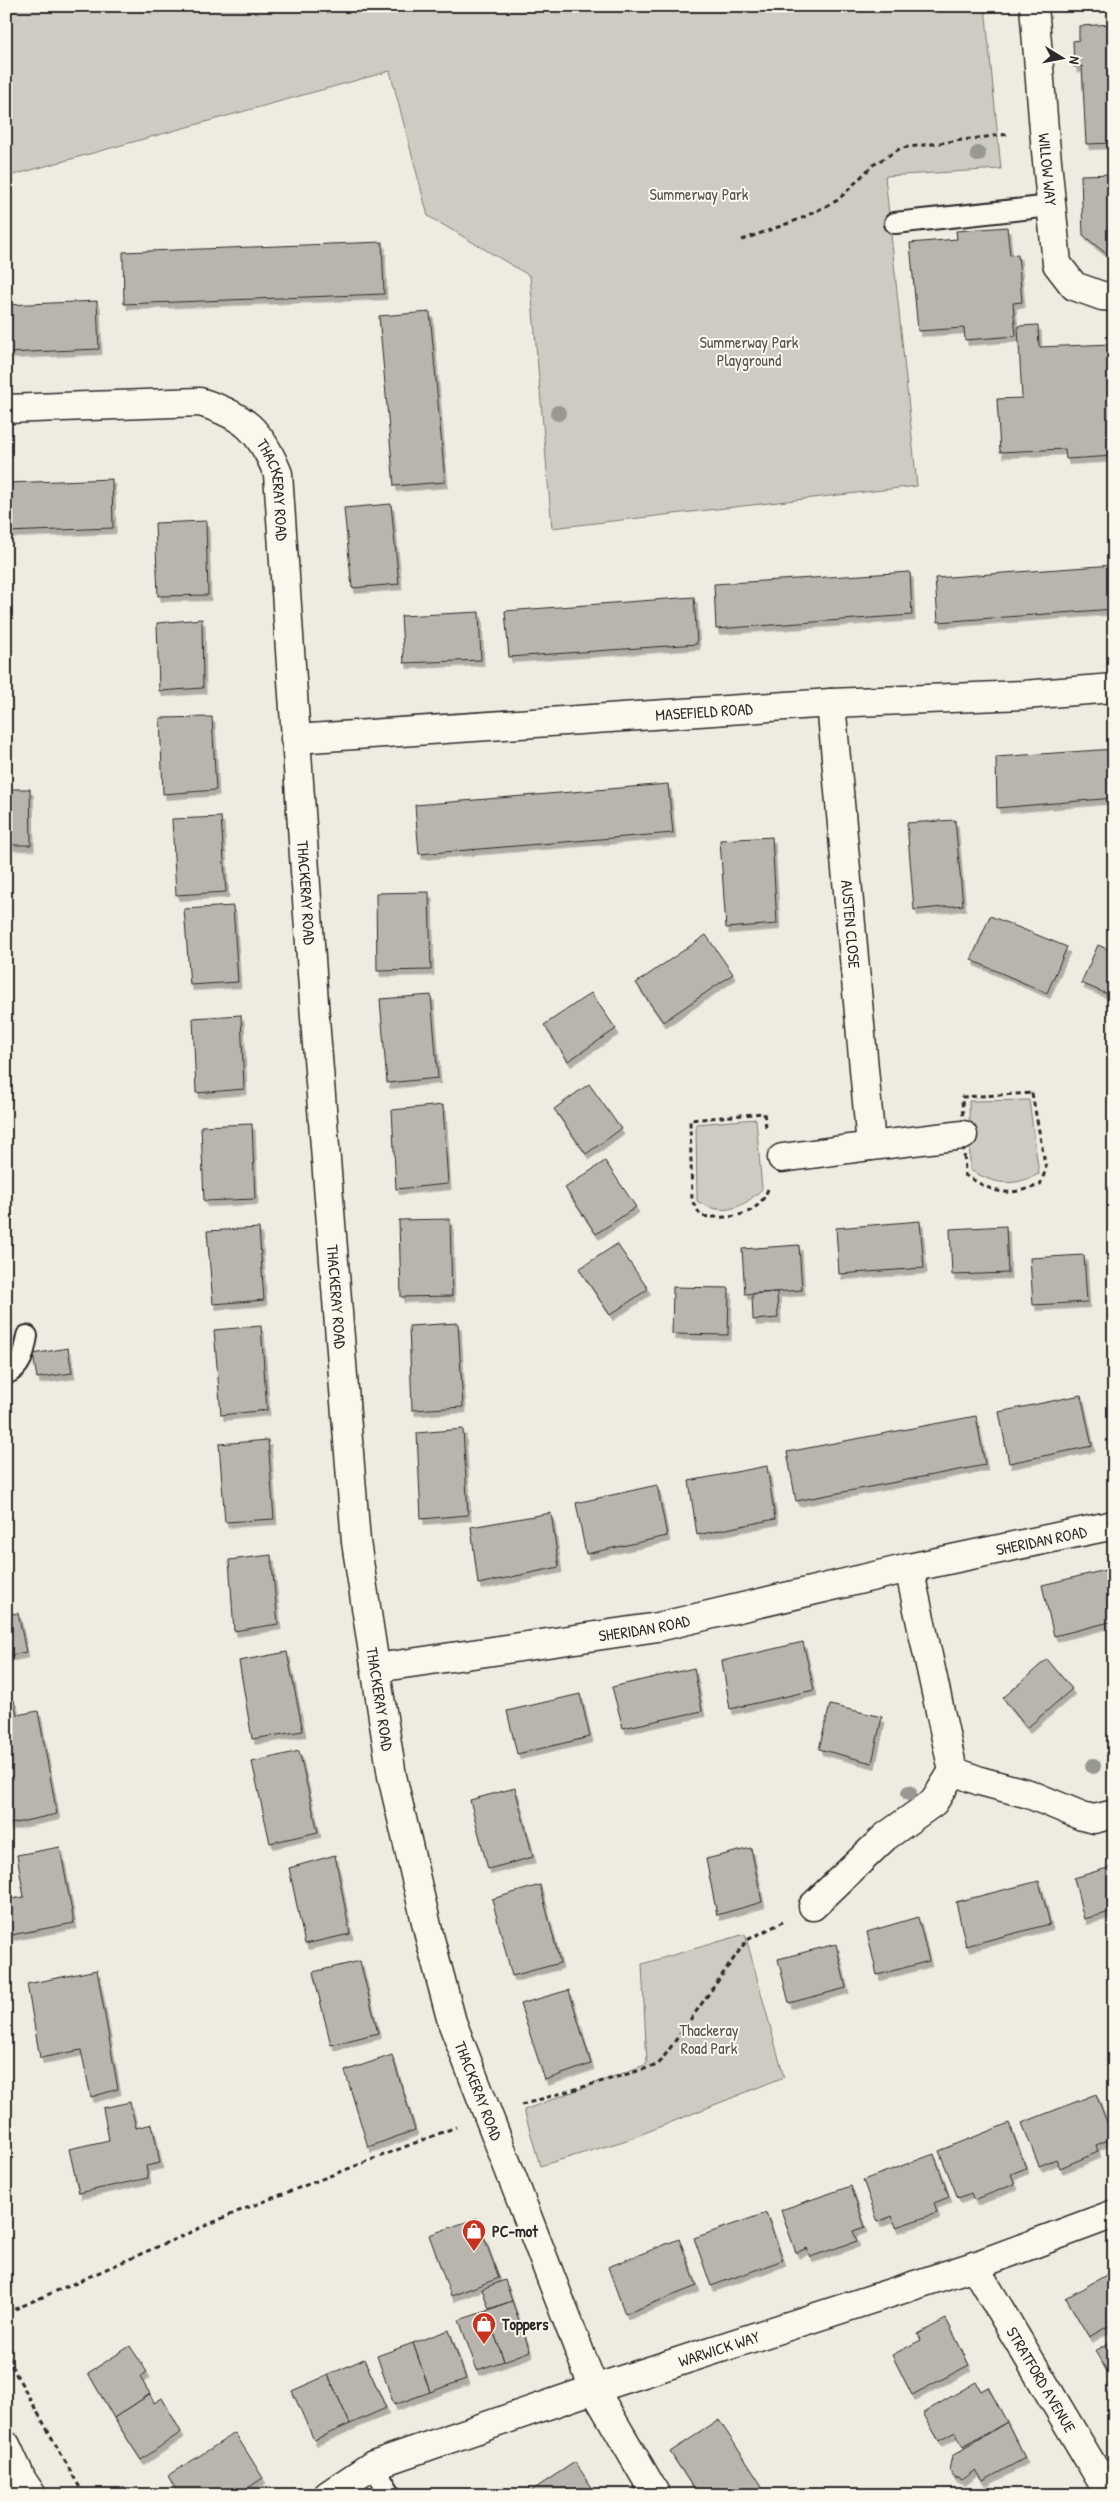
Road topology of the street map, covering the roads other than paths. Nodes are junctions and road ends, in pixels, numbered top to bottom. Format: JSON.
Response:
{"nodes":[{"id":1,"x":1034,"y":6,"type":"edge"},
{"id":2,"x":1051,"y":206,"type":"junction"},
{"id":3,"x":895,"y":223,"type":"dead end"},
{"id":4,"x":1114,"y":297,"type":"edge"},
{"id":5,"x":6,"y":409,"type":"edge"},
{"id":6,"x":1114,"y":688,"type":"edge"},
{"id":7,"x":830,"y":703,"type":"junction"},
{"id":8,"x":296,"y":739,"type":"junction"},
{"id":9,"x":963,"y":1135,"type":"road end"},
{"id":10,"x":870,"y":1146,"type":"junction"},
{"id":11,"x":776,"y":1160,"type":"road end"},
{"id":12,"x":27,"y":1336,"type":"dead end"},
{"id":13,"x":6,"y":1374,"type":"edge"},
{"id":14,"x":1114,"y":1525,"type":"edge"},
{"id":15,"x":910,"y":1568,"type":"junction"},
{"id":16,"x":376,"y":1668,"type":"junction"},
{"id":17,"x":953,"y":1770,"type":"junction"},
{"id":18,"x":1114,"y":1814,"type":"edge"},
{"id":19,"x":813,"y":1906,"type":"road end"},
{"id":20,"x":1114,"y":2214,"type":"edge"},
{"id":21,"x":974,"y":2266,"type":"junction"},
{"id":22,"x":594,"y":2389,"type":"junction"},
{"id":23,"x":6,"y":2445,"type":"edge"},
{"id":24,"x":373,"y":2465,"type":"junction"},
{"id":25,"x":27,"y":2490,"type":"edge"},
{"id":26,"x":328,"y":2495,"type":"edge"},
{"id":27,"x":391,"y":2495,"type":"edge"},
{"id":28,"x":656,"y":2495,"type":"edge"},
{"id":29,"x":1110,"y":2495,"type":"edge"}],
"edges":[{"from":1,"to":2,"type":"street","name":"WILLOW WAY"},
{"from":2,"to":3,"type":"lane"},
{"from":2,"to":4,"type":"street","name":"WILLOW WAY"},
{"from":5,"to":8,"type":"street","name":"THACKERAY ROAD"},
{"from":6,"to":7,"type":"street","name":"MASEFIELD ROAD"},
{"from":7,"to":8,"type":"street","name":"MASEFIELD ROAD"},
{"from":7,"to":10,"type":"street","name":"AUSTEN CLOSE"},
{"from":8,"to":16,"type":"street","name":"THACKERAY ROAD"},
{"from":9,"to":10,"type":"street"},
{"from":10,"to":11,"type":"street"},
{"from":12,"to":13,"type":"lane"},
{"from":14,"to":15,"type":"street","name":"SHERIDAN ROAD"},
{"from":15,"to":16,"type":"street","name":"SHERIDAN ROAD"},
{"from":15,"to":17,"type":"street"},
{"from":16,"to":22,"type":"street","name":"THACKERAY ROAD"},
{"from":17,"to":18,"type":"street"},
{"from":17,"to":19,"type":"street"},
{"from":20,"to":21,"type":"street","name":"WARWICK WAY"},
{"from":21,"to":22,"type":"street","name":"WARWICK WAY"},
{"from":21,"to":29,"type":"street","name":"STRATFORD AVENUE"},
{"from":22,"to":24,"type":"street","name":"WARWICK WAY"},
{"from":22,"to":28,"type":"street","name":"THACKERAY ROAD"},
{"from":23,"to":25,"type":"street"},
{"from":24,"to":26,"type":"street","name":"WARWICK WAY"},
{"from":24,"to":27,"type":"lane"}]}
